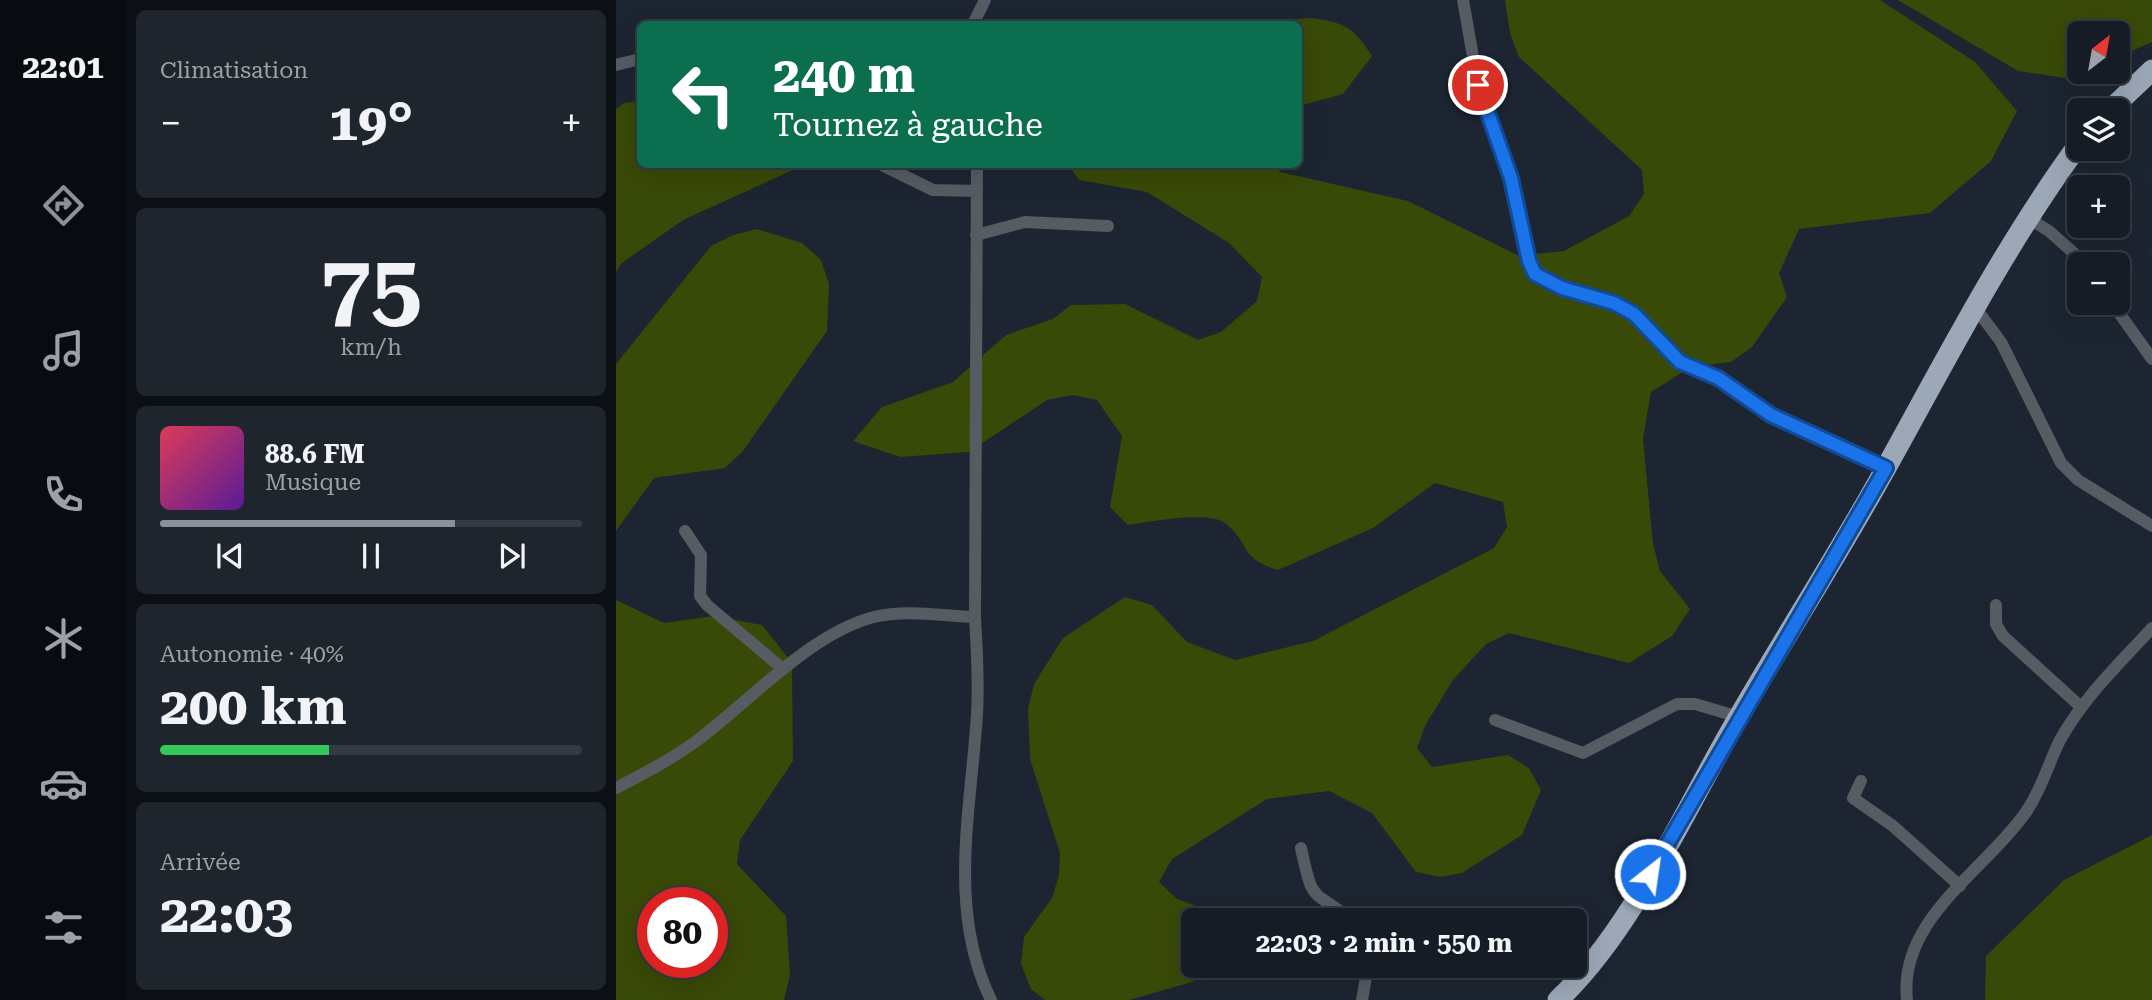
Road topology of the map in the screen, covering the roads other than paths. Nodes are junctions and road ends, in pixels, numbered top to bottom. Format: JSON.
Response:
{"nodes":[{"id":1,"x":1463,"y":0,"type":"edge"},
{"id":2,"x":983,"y":1,"type":"edge"},
{"id":3,"x":974,"y":21,"type":"edge"},
{"id":4,"x":637,"y":61,"type":"edge"},
{"id":5,"x":616,"y":65,"type":"edge"},
{"id":6,"x":2152,"y":70,"type":"edge"},
{"id":7,"x":2123,"y":98,"type":"edge"},
{"id":8,"x":2067,"y":161,"type":"edge"},
{"id":9,"x":888,"y":168,"type":"edge"},
{"id":10,"x":977,"y":168,"type":"edge"},
{"id":11,"x":977,"y":191,"type":"junction"},
{"id":12,"x":2028,"y":218,"type":"junction"},
{"id":13,"x":1108,"y":226,"type":"dead end"},
{"id":14,"x":976,"y":235,"type":"junction"},
{"id":15,"x":2073,"y":252,"type":"edge"},
{"id":16,"x":1974,"y":306,"type":"junction"},
{"id":17,"x":2121,"y":315,"type":"edge"},
{"id":18,"x":2152,"y":359,"type":"edge"},
{"id":19,"x":1886,"y":468,"type":"junction"},
{"id":20,"x":2152,"y":526,"type":"edge"},
{"id":21,"x":685,"y":531,"type":"dead end"},
{"id":22,"x":1996,"y":605,"type":"dead end"},
{"id":23,"x":975,"y":617,"type":"junction"},
{"id":24,"x":2152,"y":628,"type":"edge"},
{"id":25,"x":783,"y":669,"type":"junction"},
{"id":26,"x":2081,"y":707,"type":"junction"},
{"id":27,"x":1739,"y":717,"type":"junction"},
{"id":28,"x":1495,"y":720,"type":"dead end"},
{"id":29,"x":1861,"y":781,"type":"dead end"},
{"id":30,"x":616,"y":788,"type":"edge"},
{"id":31,"x":1301,"y":848,"type":"dead end"},
{"id":32,"x":1960,"y":886,"type":"junction"},
{"id":33,"x":1334,"y":908,"type":"edge"},
{"id":34,"x":1366,"y":978,"type":"edge"},
{"id":35,"x":991,"y":1000,"type":"edge"},
{"id":36,"x":1362,"y":1000,"type":"edge"},
{"id":37,"x":1559,"y":1000,"type":"edge"},
{"id":38,"x":1907,"y":1000,"type":"edge"}],
"edges":[{"from":1,"to":19,"type":"street"},
{"from":2,"to":3,"type":"street"},
{"from":4,"to":5,"type":"street"},
{"from":6,"to":7,"type":"highway"},
{"from":8,"to":12,"type":"highway"},
{"from":9,"to":11,"type":"street"},
{"from":10,"to":11,"type":"street"},
{"from":11,"to":14,"type":"street"},
{"from":12,"to":15,"type":"street"},
{"from":12,"to":16,"type":"highway"},
{"from":13,"to":14,"type":"street"},
{"from":14,"to":23,"type":"street"},
{"from":16,"to":19,"type":"highway"},
{"from":16,"to":20,"type":"street"},
{"from":17,"to":18,"type":"street"},
{"from":19,"to":27,"type":"highway"},
{"from":21,"to":25,"type":"street"},
{"from":22,"to":26,"type":"street"},
{"from":23,"to":25,"type":"street"},
{"from":23,"to":35,"type":"street"},
{"from":24,"to":26,"type":"street"},
{"from":25,"to":30,"type":"street"},
{"from":26,"to":32,"type":"street"},
{"from":27,"to":28,"type":"street"},
{"from":27,"to":37,"type":"highway"},
{"from":29,"to":32,"type":"street"},
{"from":31,"to":33,"type":"street"},
{"from":32,"to":38,"type":"street"},
{"from":34,"to":36,"type":"street"}]}
